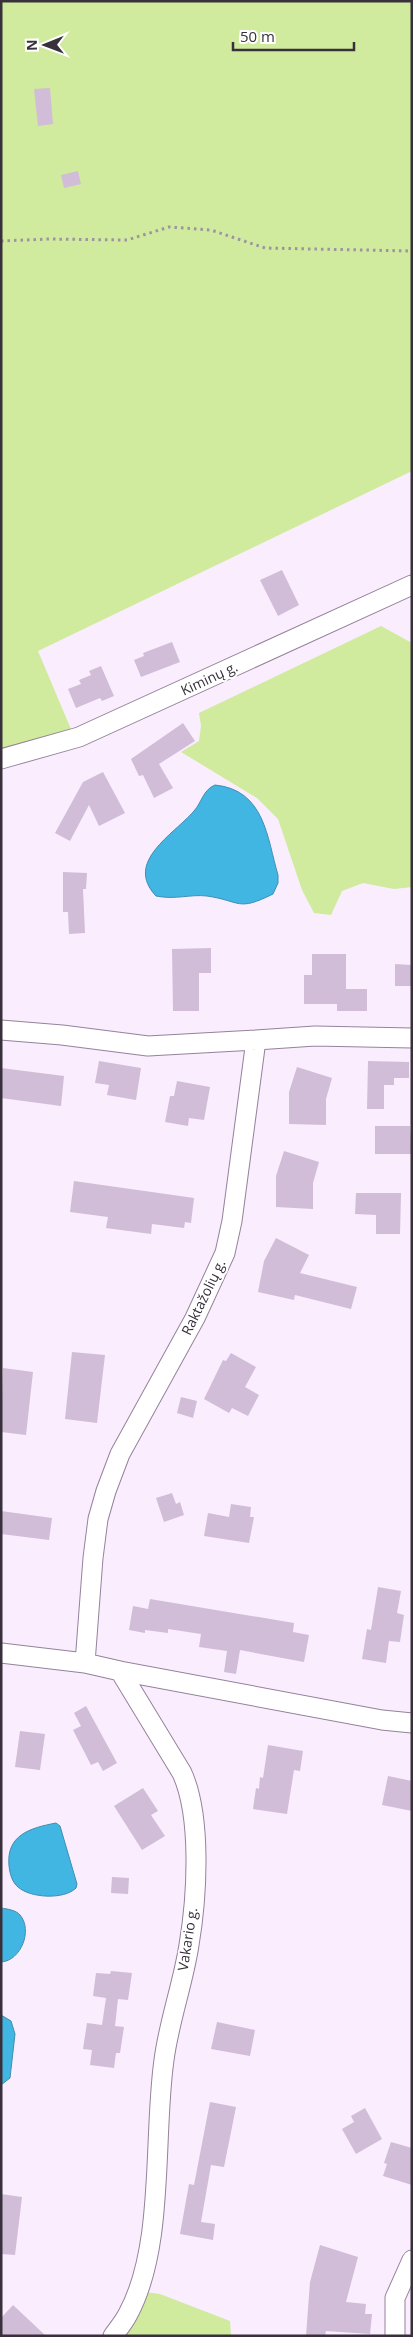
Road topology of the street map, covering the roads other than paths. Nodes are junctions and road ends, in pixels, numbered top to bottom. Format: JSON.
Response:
{"nodes":[{"id":1,"x":412,"y":585,"type":"edge"},
{"id":2,"x":1,"y":759,"type":"edge"},
{"id":3,"x":1,"y":1030,"type":"edge"},
{"id":4,"x":412,"y":1038,"type":"edge"},
{"id":5,"x":256,"y":1040,"type":"junction"},
{"id":6,"x":1,"y":1653,"type":"edge"},
{"id":7,"x":85,"y":1662,"type":"junction"},
{"id":8,"x":120,"y":1672,"type":"junction"},
{"id":9,"x":412,"y":1723,"type":"edge"},
{"id":10,"x":412,"y":2260,"type":"edge"},
{"id":11,"x":113,"y":2336,"type":"edge"},
{"id":12,"x":395,"y":2336,"type":"edge"}],
"edges":[{"from":1,"to":2,"type":"street","name":"Kiminų g."},
{"from":3,"to":5,"type":"street"},
{"from":4,"to":5,"type":"street"},
{"from":5,"to":7,"type":"street","name":"Raktažolių g."},
{"from":6,"to":7,"type":"street"},
{"from":7,"to":8,"type":"street"},
{"from":8,"to":9,"type":"street"},
{"from":8,"to":11,"type":"street","name":"Vakario g."},
{"from":10,"to":12,"type":"street"}]}
